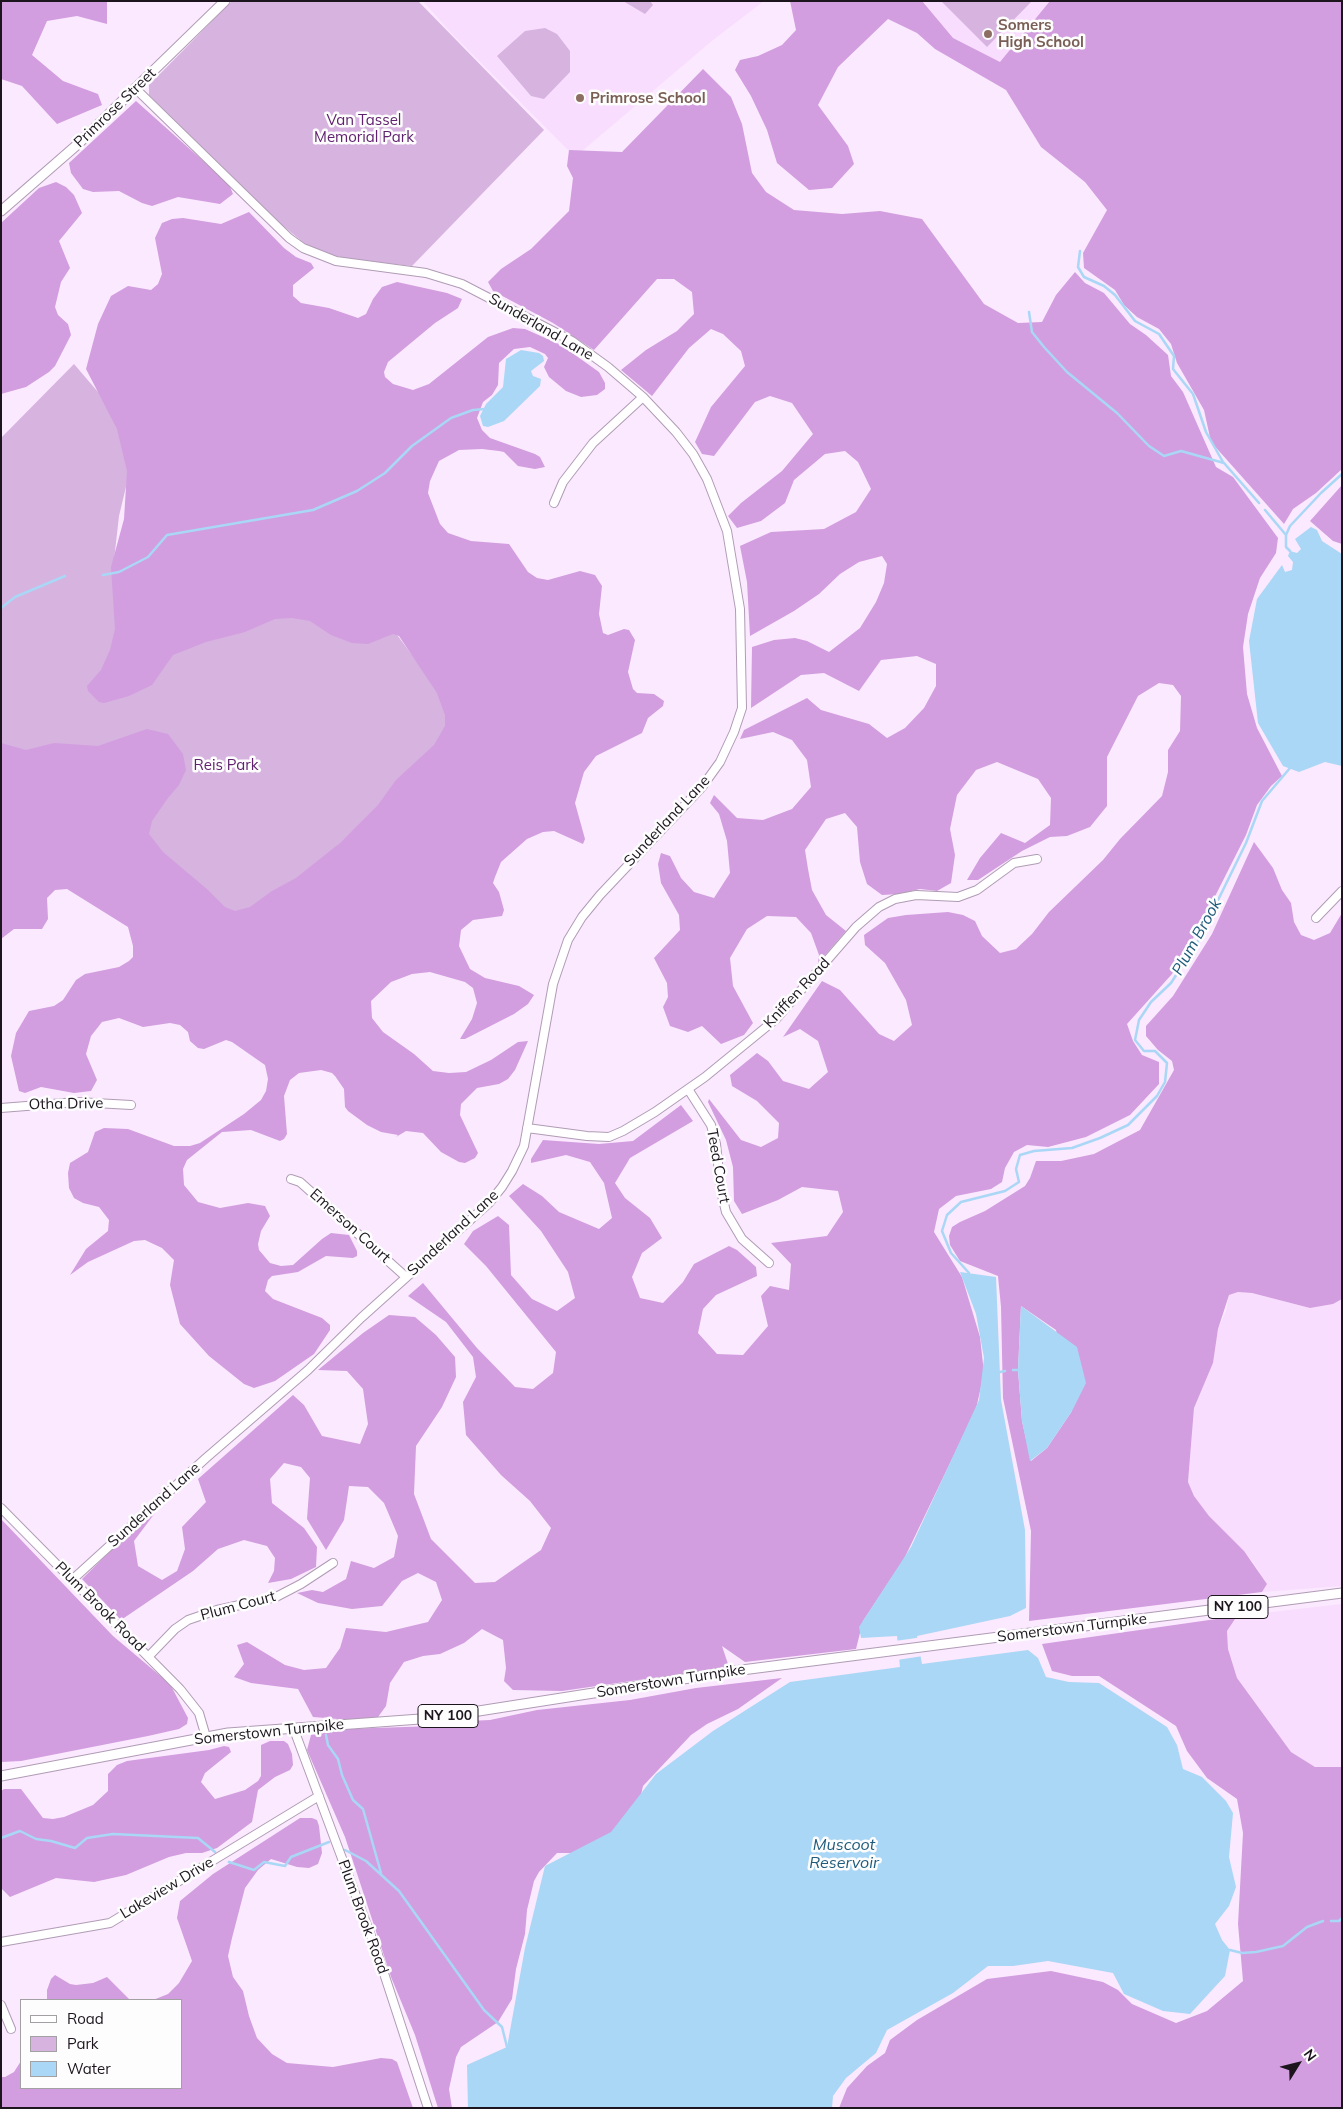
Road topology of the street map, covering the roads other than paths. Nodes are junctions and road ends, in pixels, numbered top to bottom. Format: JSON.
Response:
{"nodes":[{"id":1,"x":225,"y":1,"type":"edge"},
{"id":2,"x":136,"y":89,"type":"junction"},
{"id":3,"x":1,"y":211,"type":"edge"},
{"id":4,"x":643,"y":397,"type":"junction"},
{"id":5,"x":554,"y":502,"type":"dead end"},
{"id":6,"x":1037,"y":859,"type":"dead end"},
{"id":7,"x":1342,"y":891,"type":"edge"},
{"id":8,"x":1316,"y":918,"type":"dead end"},
{"id":9,"x":688,"y":1089,"type":"junction"},
{"id":10,"x":131,"y":1105,"type":"dead end"},
{"id":11,"x":1,"y":1108,"type":"edge"},
{"id":12,"x":527,"y":1128,"type":"junction"},
{"id":13,"x":291,"y":1179,"type":"dead end"},
{"id":14,"x":769,"y":1263,"type":"dead end"},
{"id":15,"x":406,"y":1277,"type":"junction"},
{"id":16,"x":1,"y":1508,"type":"edge"},
{"id":17,"x":333,"y":1563,"type":"dead end"},
{"id":18,"x":72,"y":1580,"type":"junction"},
{"id":19,"x":1342,"y":1593,"type":"edge"},
{"id":20,"x":148,"y":1656,"type":"junction"},
{"id":21,"x":293,"y":1727,"type":"junction"},
{"id":22,"x":206,"y":1737,"type":"junction"},
{"id":23,"x":1,"y":1776,"type":"edge"},
{"id":24,"x":319,"y":1796,"type":"junction"},
{"id":25,"x":1,"y":1942,"type":"edge"},
{"id":26,"x":1,"y":2006,"type":"edge"},
{"id":27,"x":11,"y":2029,"type":"dead end"},
{"id":28,"x":428,"y":2108,"type":"edge"}],
"edges":[{"from":1,"to":2,"type":"main road","name":"Primrose Street"},
{"from":2,"to":3,"type":"main road","name":"Primrose Street"},
{"from":2,"to":4,"type":"street","name":"Sunderland Lane"},
{"from":4,"to":5,"type":"street"},
{"from":4,"to":12,"type":"street","name":"Sunderland Lane"},
{"from":6,"to":9,"type":"street","name":"Kniffen Road"},
{"from":7,"to":8,"type":"street"},
{"from":9,"to":12,"type":"street","name":"Kniffen Road"},
{"from":9,"to":14,"type":"street","name":"Teed Court"},
{"from":10,"to":11,"type":"street","name":"Otha Drive"},
{"from":12,"to":15,"type":"street","name":"Sunderland Lane"},
{"from":13,"to":15,"type":"street","name":"Emerson Court"},
{"from":15,"to":18,"type":"street","name":"Sunderland Lane"},
{"from":16,"to":18,"type":"street","name":"Plum Brook Road"},
{"from":17,"to":20,"type":"street","name":"Plum Court"},
{"from":18,"to":20,"type":"street","name":"Plum Brook Road"},
{"from":19,"to":21,"type":"main road","name":"Somerstown Turnpike","number":"NY 100"},
{"from":20,"to":22,"type":"street","name":"Plum Brook Road"},
{"from":21,"to":22,"type":"main road","name":"Somerstown Turnpike","number":"NY 100"},
{"from":21,"to":24,"type":"street","name":"Plum Brook Road"},
{"from":22,"to":23,"type":"main road","name":"Somerstown Turnpike","number":"NY 100"},
{"from":24,"to":25,"type":"street","name":"Lakeview Drive"},
{"from":24,"to":28,"type":"street","name":"Plum Brook Road"},
{"from":26,"to":27,"type":"street"}]}
